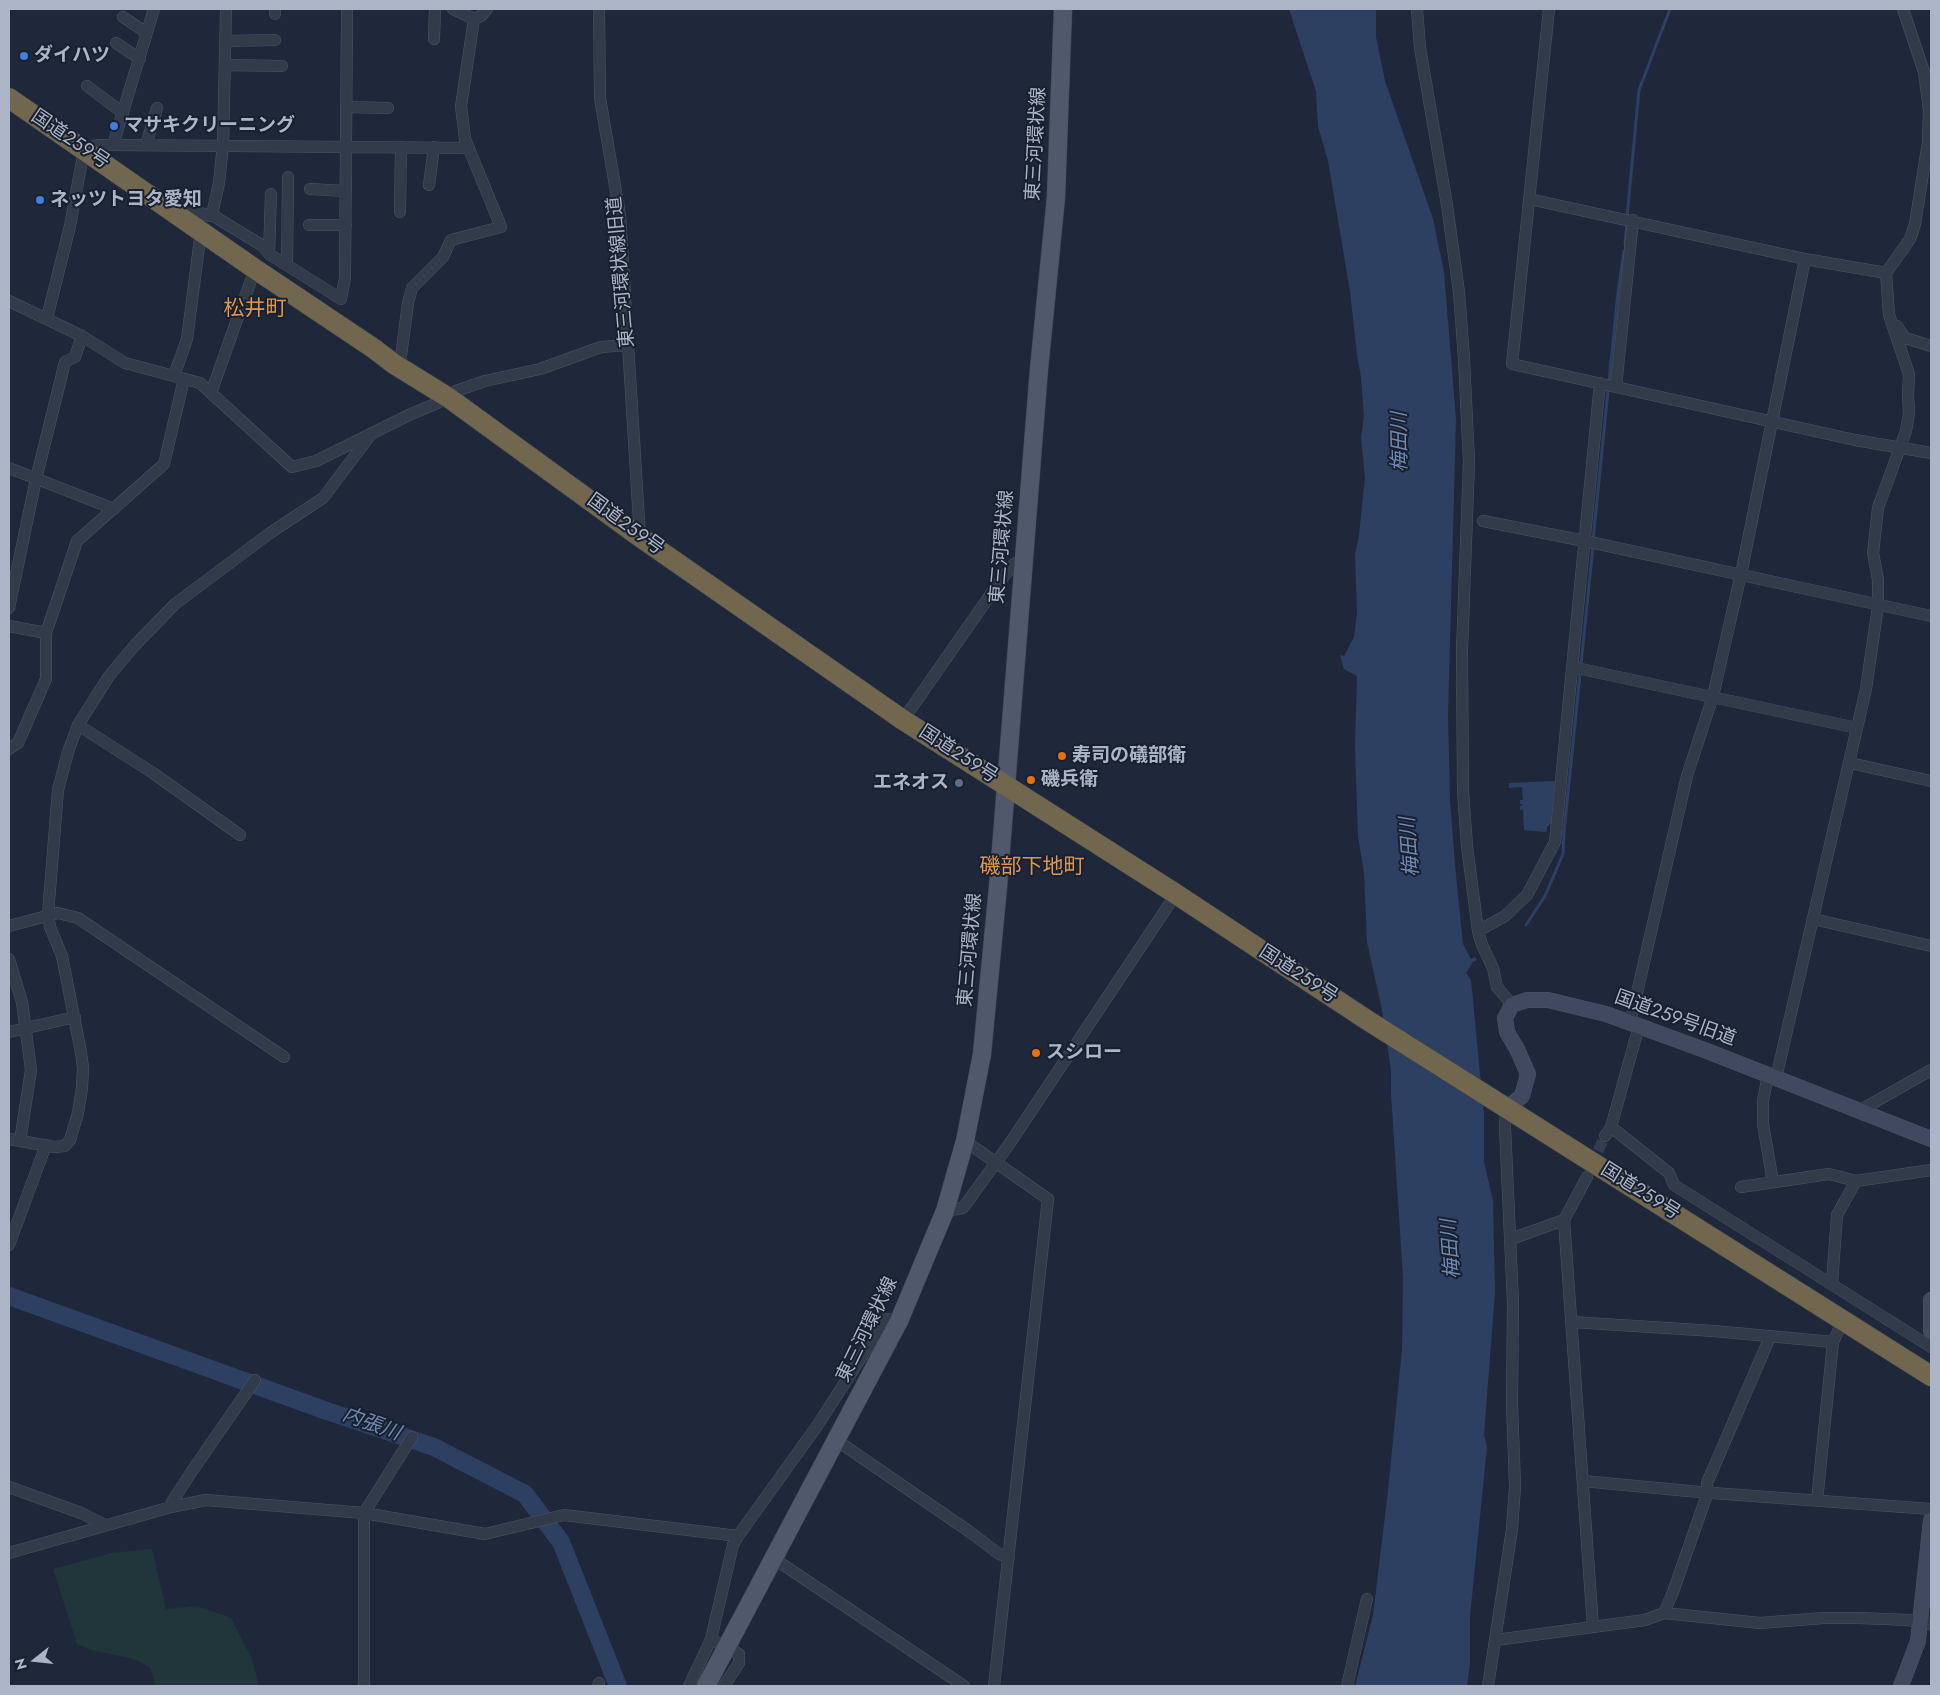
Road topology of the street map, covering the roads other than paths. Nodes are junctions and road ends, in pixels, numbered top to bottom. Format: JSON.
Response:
{"nodes":[{"id":1,"x":154,"y":9,"type":"edge"},
{"id":2,"x":226,"y":9,"type":"edge"},
{"id":3,"x":347,"y":9,"type":"edge"},
{"id":4,"x":435,"y":9,"type":"edge"},
{"id":5,"x":453,"y":9,"type":"edge"},
{"id":6,"x":487,"y":9,"type":"edge"},
{"id":7,"x":599,"y":9,"type":"edge"},
{"id":8,"x":1063,"y":9,"type":"edge"},
{"id":9,"x":1417,"y":9,"type":"edge"},
{"id":10,"x":1549,"y":9,"type":"edge"},
{"id":11,"x":1903,"y":9,"type":"edge"},
{"id":12,"x":123,"y":17,"type":"dead end"},
{"id":13,"x":474,"y":19,"type":"junction"},
{"id":14,"x":147,"y":33,"type":"junction"},
{"id":15,"x":434,"y":39,"type":"dead end"},
{"id":16,"x":275,"y":40,"type":"dead end"},
{"id":17,"x":225,"y":41,"type":"junction"},
{"id":18,"x":116,"y":44,"type":"dead end"},
{"id":19,"x":140,"y":59,"type":"junction"},
{"id":20,"x":224,"y":65,"type":"junction"},
{"id":21,"x":282,"y":66,"type":"dead end"},
{"id":22,"x":1928,"y":73,"type":"edge"},
{"id":23,"x":86,"y":86,"type":"dead end"},
{"id":24,"x":9,"y":98,"type":"edge"},
{"id":25,"x":347,"y":107,"type":"junction"},
{"id":26,"x":157,"y":108,"type":"dead end"},
{"id":27,"x":388,"y":108,"type":"dead end"},
{"id":28,"x":123,"y":113,"type":"junction"},
{"id":29,"x":113,"y":144,"type":"junction"},
{"id":30,"x":146,"y":145,"type":"junction"},
{"id":31,"x":223,"y":145,"type":"junction"},
{"id":32,"x":346,"y":147,"type":"junction"},
{"id":33,"x":401,"y":147,"type":"junction"},
{"id":34,"x":434,"y":147,"type":"junction"},
{"id":35,"x":469,"y":148,"type":"junction"},
{"id":36,"x":84,"y":150,"type":"junction"},
{"id":37,"x":288,"y":177,"type":"dead end"},
{"id":38,"x":429,"y":186,"type":"dead end"},
{"id":39,"x":310,"y":190,"type":"dead end"},
{"id":40,"x":346,"y":191,"type":"junction"},
{"id":41,"x":271,"y":194,"type":"dead end"},
{"id":42,"x":1529,"y":199,"type":"junction"},
{"id":43,"x":400,"y":212,"type":"dead end"},
{"id":44,"x":1629,"y":220,"type":"junction"},
{"id":45,"x":206,"y":223,"type":"junction"},
{"id":46,"x":309,"y":225,"type":"dead end"},
{"id":47,"x":346,"y":225,"type":"junction"},
{"id":48,"x":269,"y":254,"type":"junction"},
{"id":49,"x":1805,"y":259,"type":"junction"},
{"id":50,"x":288,"y":265,"type":"junction"},
{"id":51,"x":255,"y":269,"type":"junction"},
{"id":52,"x":1886,"y":273,"type":"junction"},
{"id":53,"x":9,"y":301,"type":"edge"},
{"id":54,"x":1889,"y":315,"type":"junction"},
{"id":55,"x":48,"y":318,"type":"junction"},
{"id":56,"x":82,"y":336,"type":"junction"},
{"id":57,"x":628,"y":345,"type":"junction"},
{"id":58,"x":1931,"y":346,"type":"edge"},
{"id":59,"x":394,"y":364,"type":"junction"},
{"id":60,"x":179,"y":378,"type":"junction"},
{"id":61,"x":1608,"y":385,"type":"junction"},
{"id":62,"x":211,"y":393,"type":"junction"},
{"id":63,"x":449,"y":398,"type":"junction"},
{"id":64,"x":1772,"y":422,"type":"junction"},
{"id":65,"x":372,"y":433,"type":"junction"},
{"id":66,"x":1900,"y":448,"type":"junction"},
{"id":67,"x":1931,"y":454,"type":"edge"},
{"id":68,"x":9,"y":468,"type":"edge"},
{"id":69,"x":36,"y":479,"type":"junction"},
{"id":70,"x":114,"y":509,"type":"junction"},
{"id":71,"x":1483,"y":521,"type":"dead end"},
{"id":72,"x":640,"y":537,"type":"junction"},
{"id":73,"x":1591,"y":542,"type":"junction"},
{"id":74,"x":1023,"y":559,"type":"junction"},
{"id":75,"x":1741,"y":574,"type":"junction"},
{"id":76,"x":1878,"y":606,"type":"junction"},
{"id":77,"x":9,"y":608,"type":"edge"},
{"id":78,"x":1931,"y":616,"type":"edge"},
{"id":79,"x":9,"y":626,"type":"edge"},
{"id":80,"x":46,"y":633,"type":"junction"},
{"id":81,"x":1577,"y":668,"type":"junction"},
{"id":82,"x":1713,"y":696,"type":"junction"},
{"id":83,"x":903,"y":720,"type":"junction"},
{"id":84,"x":78,"y":725,"type":"junction"},
{"id":85,"x":1857,"y":728,"type":"junction"},
{"id":86,"x":9,"y":749,"type":"edge"},
{"id":87,"x":1850,"y":763,"type":"junction"},
{"id":88,"x":1931,"y":781,"type":"edge"},
{"id":89,"x":1005,"y":785,"type":"junction"},
{"id":90,"x":240,"y":835,"type":"dead end"},
{"id":91,"x":1176,"y":894,"type":"junction"},
{"id":92,"x":48,"y":914,"type":"junction"},
{"id":93,"x":1814,"y":919,"type":"junction"},
{"id":94,"x":9,"y":926,"type":"edge"},
{"id":95,"x":1478,"y":931,"type":"junction"},
{"id":96,"x":1931,"y":946,"type":"edge"},
{"id":97,"x":9,"y":958,"type":"edge"},
{"id":98,"x":1512,"y":1005,"type":"junction"},
{"id":99,"x":75,"y":1017,"type":"junction"},
{"id":100,"x":1634,"y":1024,"type":"junction"},
{"id":101,"x":26,"y":1028,"type":"junction"},
{"id":102,"x":9,"y":1032,"type":"edge"},
{"id":103,"x":284,"y":1057,"type":"dead end"},
{"id":104,"x":1931,"y":1070,"type":"edge"},
{"id":105,"x":1772,"y":1077,"type":"junction"},
{"id":106,"x":1506,"y":1108,"type":"junction"},
{"id":107,"x":1859,"y":1111,"type":"junction"},
{"id":108,"x":1931,"y":1139,"type":"edge"},
{"id":109,"x":14,"y":1140,"type":"edge"},
{"id":110,"x":965,"y":1141,"type":"junction"},
{"id":111,"x":46,"y":1145,"type":"junction"},
{"id":112,"x":996,"y":1161,"type":"junction"},
{"id":113,"x":1931,"y":1170,"type":"edge"},
{"id":114,"x":1587,"y":1177,"type":"tunnel mouth"},
{"id":115,"x":1856,"y":1181,"type":"junction"},
{"id":116,"x":1773,"y":1182,"type":"junction"},
{"id":117,"x":1741,"y":1187,"type":"dead end"},
{"id":118,"x":945,"y":1211,"type":"junction"},
{"id":119,"x":13,"y":1217,"type":"edge"},
{"id":120,"x":1564,"y":1220,"type":"junction"},
{"id":121,"x":1723,"y":1230,"type":"junction"},
{"id":122,"x":1511,"y":1238,"type":"junction"},
{"id":123,"x":9,"y":1245,"type":"edge"},
{"id":124,"x":1832,"y":1283,"type":"junction"},
{"id":125,"x":1931,"y":1300,"type":"edge"},
{"id":126,"x":1843,"y":1320,"type":"junction"},
{"id":127,"x":899,"y":1321,"type":"junction"},
{"id":128,"x":1572,"y":1322,"type":"junction"},
{"id":129,"x":1931,"y":1331,"type":"edge"},
{"id":130,"x":1770,"y":1337,"type":"junction"},
{"id":131,"x":1833,"y":1342,"type":"junction"},
{"id":132,"x":1931,"y":1347,"type":"edge"},
{"id":133,"x":1931,"y":1376,"type":"edge"},
{"id":134,"x":255,"y":1380,"type":"dead end"},
{"id":135,"x":412,"y":1436,"type":"dead end"},
{"id":136,"x":836,"y":1440,"type":"junction"},
{"id":137,"x":1583,"y":1481,"type":"junction"},
{"id":138,"x":9,"y":1487,"type":"edge"},
{"id":139,"x":1708,"y":1492,"type":"junction"},
{"id":140,"x":1817,"y":1501,"type":"junction"},
{"id":141,"x":171,"y":1507,"type":"junction"},
{"id":142,"x":1931,"y":1509,"type":"edge"},
{"id":143,"x":364,"y":1514,"type":"junction"},
{"id":144,"x":1931,"y":1520,"type":"edge"},
{"id":145,"x":104,"y":1526,"type":"junction"},
{"id":146,"x":738,"y":1536,"type":"junction"},
{"id":147,"x":9,"y":1552,"type":"edge"},
{"id":148,"x":773,"y":1558,"type":"junction"},
{"id":149,"x":1009,"y":1558,"type":"junction"},
{"id":150,"x":1367,"y":1600,"type":"dead end"},
{"id":151,"x":1664,"y":1614,"type":"junction"},
{"id":152,"x":1926,"y":1623,"type":"edge"},
{"id":153,"x":1593,"y":1627,"type":"junction"},
{"id":154,"x":711,"y":1639,"type":"junction"},
{"id":155,"x":1496,"y":1640,"type":"junction"},
{"id":156,"x":727,"y":1646,"type":"junction"},
{"id":157,"x":364,"y":1686,"type":"edge"},
{"id":158,"x":689,"y":1686,"type":"edge"},
{"id":159,"x":706,"y":1686,"type":"edge"},
{"id":160,"x":724,"y":1686,"type":"edge"},
{"id":161,"x":964,"y":1686,"type":"edge"},
{"id":162,"x":994,"y":1686,"type":"edge"},
{"id":163,"x":1347,"y":1686,"type":"edge"},
{"id":164,"x":1488,"y":1686,"type":"edge"},
{"id":165,"x":1901,"y":1686,"type":"edge"}],
"edges":[{"from":1,"to":14,"type":"street"},
{"from":2,"to":17,"type":"street"},
{"from":3,"to":25,"type":"street"},
{"from":4,"to":15,"type":"street"},
{"from":5,"to":13,"type":"street"},
{"from":6,"to":13,"type":"street"},
{"from":7,"to":57,"type":"street","name":"東三河環状線旧道"},
{"from":8,"to":74,"type":"main road","name":"東三河環状線"},
{"from":9,"to":95,"type":"street"},
{"from":10,"to":42,"type":"street"},
{"from":11,"to":22,"type":"street"},
{"from":12,"to":14,"type":"street"},
{"from":13,"to":35,"type":"street"},
{"from":14,"to":19,"type":"street"},
{"from":16,"to":17,"type":"street"},
{"from":17,"to":20,"type":"street"},
{"from":18,"to":19,"type":"street"},
{"from":19,"to":28,"type":"street"},
{"from":20,"to":21,"type":"street"},
{"from":20,"to":31,"type":"street"},
{"from":22,"to":52,"type":"street"},
{"from":23,"to":28,"type":"street"},
{"from":24,"to":36,"type":"highway","name":"国道259号"},
{"from":25,"to":27,"type":"street"},
{"from":25,"to":32,"type":"street"},
{"from":26,"to":30,"type":"street"},
{"from":28,"to":29,"type":"street"},
{"from":29,"to":30,"type":"street"},
{"from":29,"to":36,"type":"street"},
{"from":30,"to":31,"type":"street"},
{"from":31,"to":32,"type":"street"},
{"from":31,"to":45,"type":"street"},
{"from":32,"to":33,"type":"street"},
{"from":32,"to":40,"type":"street"},
{"from":33,"to":34,"type":"street"},
{"from":33,"to":43,"type":"street"},
{"from":34,"to":35,"type":"street"},
{"from":34,"to":38,"type":"street"},
{"from":35,"to":59,"type":"street"},
{"from":36,"to":45,"type":"highway","name":"国道259号"},
{"from":36,"to":55,"type":"street"},
{"from":37,"to":50,"type":"street"},
{"from":39,"to":40,"type":"street"},
{"from":40,"to":47,"type":"street"},
{"from":41,"to":48,"type":"street"},
{"from":42,"to":44,"type":"street"},
{"from":42,"to":61,"type":"street"},
{"from":44,"to":49,"type":"street"},
{"from":44,"to":61,"type":"street"},
{"from":45,"to":48,"type":"street"},
{"from":45,"to":51,"type":"highway","name":"国道259号"},
{"from":45,"to":60,"type":"street"},
{"from":46,"to":47,"type":"street"},
{"from":47,"to":50,"type":"street"},
{"from":48,"to":50,"type":"street"},
{"from":49,"to":52,"type":"street"},
{"from":49,"to":64,"type":"street"},
{"from":51,"to":59,"type":"highway","name":"国道259号"},
{"from":51,"to":62,"type":"street"},
{"from":52,"to":54,"type":"street"},
{"from":53,"to":55,"type":"street"},
{"from":54,"to":58,"type":"street"},
{"from":54,"to":66,"type":"street"},
{"from":55,"to":56,"type":"street"},
{"from":56,"to":60,"type":"street"},
{"from":56,"to":69,"type":"street"},
{"from":57,"to":63,"type":"street"},
{"from":57,"to":72,"type":"street","name":"東三河環状線旧道"},
{"from":59,"to":63,"type":"highway","name":"国道259号"},
{"from":60,"to":62,"type":"street"},
{"from":60,"to":70,"type":"street"},
{"from":61,"to":64,"type":"street"},
{"from":61,"to":73,"type":"street"},
{"from":62,"to":65,"type":"street"},
{"from":63,"to":65,"type":"street"},
{"from":63,"to":72,"type":"highway","name":"国道259号"},
{"from":64,"to":66,"type":"street"},
{"from":64,"to":75,"type":"street"},
{"from":65,"to":84,"type":"street"},
{"from":66,"to":67,"type":"street"},
{"from":66,"to":76,"type":"street"},
{"from":68,"to":69,"type":"street"},
{"from":69,"to":70,"type":"street"},
{"from":69,"to":77,"type":"street"},
{"from":70,"to":80,"type":"street"},
{"from":71,"to":73,"type":"street"},
{"from":72,"to":83,"type":"highway","name":"国道259号"},
{"from":73,"to":75,"type":"street"},
{"from":73,"to":81,"type":"street"},
{"from":74,"to":83,"type":"street"},
{"from":74,"to":89,"type":"main road","name":"東三河環状線"},
{"from":75,"to":76,"type":"street"},
{"from":75,"to":82,"type":"street"},
{"from":76,"to":78,"type":"street"},
{"from":76,"to":85,"type":"street"},
{"from":79,"to":80,"type":"street"},
{"from":80,"to":86,"type":"street"},
{"from":81,"to":82,"type":"street"},
{"from":81,"to":95,"type":"street"},
{"from":82,"to":85,"type":"street"},
{"from":82,"to":100,"type":"street"},
{"from":83,"to":89,"type":"highway","name":"国道259号"},
{"from":84,"to":90,"type":"street"},
{"from":84,"to":92,"type":"street"},
{"from":85,"to":87,"type":"street"},
{"from":87,"to":88,"type":"street"},
{"from":87,"to":93,"type":"street"},
{"from":89,"to":91,"type":"highway","name":"国道259号"},
{"from":89,"to":110,"type":"main road","name":"東三河環状線"},
{"from":91,"to":106,"type":"highway","name":"国道259号"},
{"from":91,"to":112,"type":"street"},
{"from":92,"to":94,"type":"street"},
{"from":92,"to":99,"type":"street"},
{"from":92,"to":103,"type":"street"},
{"from":93,"to":96,"type":"street"},
{"from":93,"to":105,"type":"street"},
{"from":95,"to":98,"type":"street"},
{"from":97,"to":101,"type":"street"},
{"from":98,"to":100,"type":"street","name":"国道259号旧道"},
{"from":98,"to":106,"type":"street"},
{"from":99,"to":101,"type":"street"},
{"from":99,"to":111,"type":"street"},
{"from":100,"to":105,"type":"street","name":"国道259号旧道"},
{"from":100,"to":121,"type":"street"},
{"from":101,"to":102,"type":"street"},
{"from":101,"to":109,"type":"street"},
{"from":104,"to":107,"type":"street"},
{"from":105,"to":107,"type":"street","name":"国道259号旧道"},
{"from":105,"to":116,"type":"street"},
{"from":106,"to":121,"type":"highway","name":"国道259号"},
{"from":106,"to":122,"type":"street"},
{"from":107,"to":108,"type":"street","name":"国道259号旧道"},
{"from":109,"to":111,"type":"street"},
{"from":110,"to":112,"type":"street"},
{"from":110,"to":118,"type":"main road","name":"東三河環状線"},
{"from":111,"to":119,"type":"street"},
{"from":112,"to":118,"type":"street"},
{"from":112,"to":149,"type":"street"},
{"from":113,"to":115,"type":"street"},
{"from":114,"to":120,"type":"street"},
{"from":115,"to":116,"type":"street"},
{"from":115,"to":124,"type":"street"},
{"from":116,"to":117,"type":"street"},
{"from":118,"to":127,"type":"main road","name":"東三河環状線"},
{"from":119,"to":123,"type":"street"},
{"from":120,"to":122,"type":"street"},
{"from":120,"to":128,"type":"street"},
{"from":121,"to":124,"type":"street"},
{"from":121,"to":126,"type":"highway","name":"国道259号"},
{"from":122,"to":155,"type":"street"},
{"from":124,"to":132,"type":"street"},
{"from":125,"to":129,"type":"street"},
{"from":126,"to":131,"type":"street"},
{"from":126,"to":133,"type":"highway","name":"国道259号"},
{"from":127,"to":136,"type":"main road","name":"東三河環状線"},
{"from":127,"to":146,"type":"street"},
{"from":128,"to":130,"type":"street"},
{"from":128,"to":137,"type":"street"},
{"from":130,"to":131,"type":"street"},
{"from":130,"to":139,"type":"street"},
{"from":131,"to":140,"type":"street"},
{"from":134,"to":141,"type":"street"},
{"from":135,"to":143,"type":"street"},
{"from":136,"to":148,"type":"main road","name":"東三河環状線"},
{"from":136,"to":149,"type":"street"},
{"from":137,"to":139,"type":"street"},
{"from":137,"to":153,"type":"street"},
{"from":138,"to":145,"type":"street"},
{"from":139,"to":140,"type":"street"},
{"from":139,"to":151,"type":"street"},
{"from":140,"to":142,"type":"street"},
{"from":141,"to":143,"type":"street"},
{"from":141,"to":145,"type":"street"},
{"from":143,"to":146,"type":"street"},
{"from":143,"to":157,"type":"street"},
{"from":144,"to":152,"type":"street"},
{"from":145,"to":147,"type":"street"},
{"from":146,"to":154,"type":"street"},
{"from":148,"to":156,"type":"main road","name":"東三河環状線"},
{"from":148,"to":161,"type":"street"},
{"from":149,"to":162,"type":"street"},
{"from":150,"to":163,"type":"street"},
{"from":151,"to":152,"type":"street"},
{"from":151,"to":153,"type":"street"},
{"from":152,"to":165,"type":"street"},
{"from":153,"to":155,"type":"street"},
{"from":154,"to":156,"type":"street"},
{"from":154,"to":158,"type":"street"},
{"from":155,"to":164,"type":"street"},
{"from":156,"to":159,"type":"main road","name":"東三河環状線"},
{"from":156,"to":160,"type":"street"}]}
